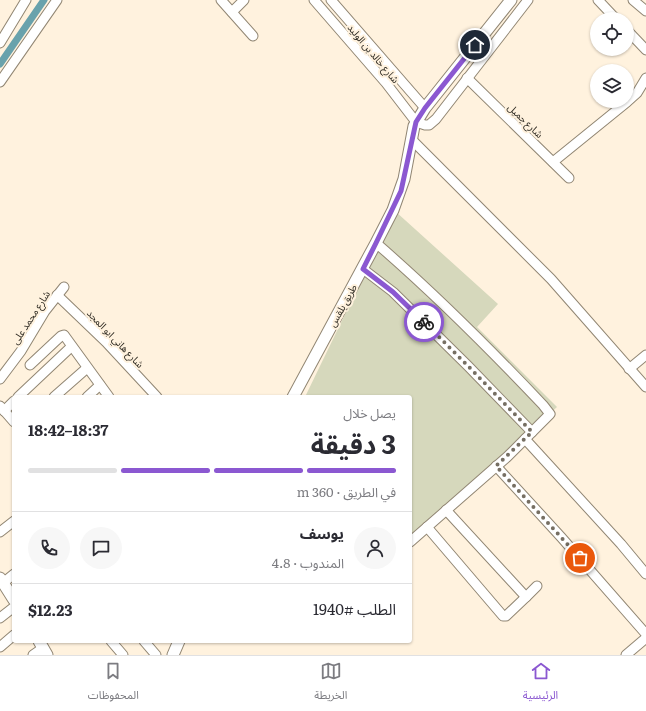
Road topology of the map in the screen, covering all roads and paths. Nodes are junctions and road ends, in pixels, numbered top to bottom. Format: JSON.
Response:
{"nodes":[{"id":1,"x":26,"y":0,"type":"edge"},
{"id":2,"x":57,"y":0,"type":"edge"},
{"id":3,"x":221,"y":0,"type":"edge"},
{"id":4,"x":244,"y":0,"type":"edge"},
{"id":5,"x":314,"y":0,"type":"edge"},
{"id":6,"x":331,"y":0,"type":"edge"},
{"id":7,"x":598,"y":0,"type":"edge"},
{"id":8,"x":633,"y":0,"type":"edge"},
{"id":9,"x":518,"y":2,"type":"edge"},
{"id":10,"x":646,"y":11,"type":"edge"},
{"id":11,"x":232,"y":12,"type":"junction"},
{"id":12,"x":609,"y":12,"type":"edge"},
{"id":13,"x":253,"y":36,"type":"dead end"},
{"id":14,"x":634,"y":37,"type":"edge"},
{"id":15,"x":0,"y":43,"type":"edge"},
{"id":16,"x":646,"y":50,"type":"edge"},
{"id":17,"x":467,"y":78,"type":"junction"},
{"id":18,"x":646,"y":78,"type":"edge"},
{"id":19,"x":0,"y":82,"type":"edge"},
{"id":20,"x":425,"y":108,"type":"junction"},
{"id":21,"x":416,"y":122,"type":"junction"},
{"id":22,"x":412,"y":140,"type":"junction"},
{"id":23,"x":553,"y":162,"type":"junction"},
{"id":24,"x":569,"y":178,"type":"dead end"},
{"id":25,"x":376,"y":243,"type":"junction"},
{"id":26,"x":363,"y":269,"type":"junction"},
{"id":27,"x":64,"y":288,"type":"dead end"},
{"id":28,"x":57,"y":295,"type":"junction"},
{"id":29,"x":71,"y":347,"type":"junction"},
{"id":30,"x":646,"y":355,"type":"edge"},
{"id":31,"x":30,"y":365,"type":"dead end"},
{"id":32,"x":87,"y":368,"type":"junction"},
{"id":33,"x":629,"y":369,"type":"junction"},
{"id":34,"x":0,"y":379,"type":"edge"},
{"id":35,"x":100,"y":385,"type":"junction"},
{"id":36,"x":646,"y":387,"type":"edge"},
{"id":37,"x":20,"y":395,"type":"edge"},
{"id":38,"x":56,"y":395,"type":"edge"},
{"id":39,"x":90,"y":395,"type":"edge"},
{"id":40,"x":108,"y":395,"type":"edge"},
{"id":41,"x":155,"y":395,"type":"edge"},
{"id":42,"x":294,"y":395,"type":"edge"},
{"id":43,"x":12,"y":402,"type":"edge"},
{"id":44,"x":1,"y":407,"type":"edge"},
{"id":45,"x":12,"y":420,"type":"edge"},
{"id":46,"x":532,"y":432,"type":"junction"},
{"id":47,"x":525,"y":440,"type":"junction"},
{"id":48,"x":496,"y":466,"type":"junction"},
{"id":49,"x":446,"y":510,"type":"junction"},
{"id":50,"x":12,"y":523,"type":"edge"},
{"id":51,"x":427,"y":527,"type":"junction"},
{"id":52,"x":0,"y":532,"type":"edge"},
{"id":53,"x":412,"y":540,"type":"edge"},
{"id":54,"x":646,"y":574,"type":"edge"},
{"id":55,"x":12,"y":575,"type":"edge"},
{"id":56,"x":1,"y":581,"type":"edge"},
{"id":57,"x":537,"y":586,"type":"dead end"},
{"id":58,"x":12,"y":597,"type":"edge"},
{"id":59,"x":526,"y":597,"type":"junction"},
{"id":60,"x":12,"y":609,"type":"edge"},
{"id":61,"x":0,"y":618,"type":"edge"},
{"id":62,"x":646,"y":634,"type":"edge"},
{"id":63,"x":12,"y":637,"type":"edge"},
{"id":64,"x":646,"y":638,"type":"edge"},
{"id":65,"x":113,"y":643,"type":"edge"},
{"id":66,"x":146,"y":643,"type":"edge"},
{"id":67,"x":177,"y":643,"type":"edge"},
{"id":68,"x":0,"y":647,"type":"edge"},
{"id":69,"x":43,"y":648,"type":"edge"},
{"id":70,"x":33,"y":655,"type":"edge"},
{"id":71,"x":123,"y":655,"type":"edge"},
{"id":72,"x":156,"y":655,"type":"edge"},
{"id":73,"x":173,"y":655,"type":"edge"},
{"id":74,"x":626,"y":655,"type":"edge"}],
"edges":[{"from":1,"to":15,"type":"street"},
{"from":2,"to":19,"type":"street"},
{"from":3,"to":11,"type":"street"},
{"from":4,"to":11,"type":"street"},
{"from":5,"to":21,"type":"street","name":"شارع خالد بن الوليد"},
{"from":6,"to":20,"type":"street"},
{"from":7,"to":12,"type":"street"},
{"from":8,"to":10,"type":"street"},
{"from":9,"to":17,"type":"street","name":"طريق بلقس"},
{"from":9,"to":20,"type":"main road","name":"طريق بلقس"},
{"from":11,"to":13,"type":"street"},
{"from":14,"to":16,"type":"street"},
{"from":17,"to":21,"type":"street","name":"طريق بلقس"},
{"from":17,"to":23,"type":"street","name":"شارع جميل"},
{"from":18,"to":23,"type":"street"},
{"from":20,"to":21,"type":"main road","name":"طريق بلقس"},
{"from":21,"to":22,"type":"main road","name":"طريق بلقس"},
{"from":22,"to":25,"type":"main road","name":"طريق بلقس"},
{"from":22,"to":33,"type":"street"},
{"from":23,"to":24,"type":"street","name":"شارع جميل"},
{"from":25,"to":26,"type":"main road","name":"طريق بلقس"},
{"from":25,"to":46,"type":"street"},
{"from":26,"to":42,"type":"main road","name":"طريق بلقس"},
{"from":26,"to":46,"type":"street"},
{"from":27,"to":28,"type":"street","name":"شارع محمد على"},
{"from":28,"to":34,"type":"street","name":"شارع محمد على"},
{"from":28,"to":41,"type":"street","name":"شارع هاني ابو المجد"},
{"from":29,"to":31,"type":"street"},
{"from":29,"to":32,"type":"street"},
{"from":29,"to":37,"type":"street"},
{"from":30,"to":33,"type":"street"},
{"from":32,"to":35,"type":"street"},
{"from":32,"to":38,"type":"street"},
{"from":33,"to":36,"type":"street"},
{"from":35,"to":39,"type":"street"},
{"from":35,"to":40,"type":"street"},
{"from":43,"to":44,"type":"street"},
{"from":44,"to":45,"type":"street"},
{"from":46,"to":47,"type":"street"},
{"from":47,"to":48,"type":"street"},
{"from":47,"to":54,"type":"street"},
{"from":48,"to":49,"type":"street"},
{"from":48,"to":62,"type":"street"},
{"from":49,"to":51,"type":"street"},
{"from":49,"to":59,"type":"street"},
{"from":50,"to":52,"type":"street"},
{"from":51,"to":53,"type":"street"},
{"from":51,"to":59,"type":"street"},
{"from":55,"to":56,"type":"street"},
{"from":56,"to":58,"type":"main road"},
{"from":57,"to":59,"type":"street"},
{"from":60,"to":61,"type":"street"},
{"from":63,"to":68,"type":"street"},
{"from":64,"to":74,"type":"street"},
{"from":65,"to":71,"type":"street"},
{"from":66,"to":72,"type":"street"},
{"from":67,"to":73,"type":"main road"},
{"from":69,"to":70,"type":"street"}]}
